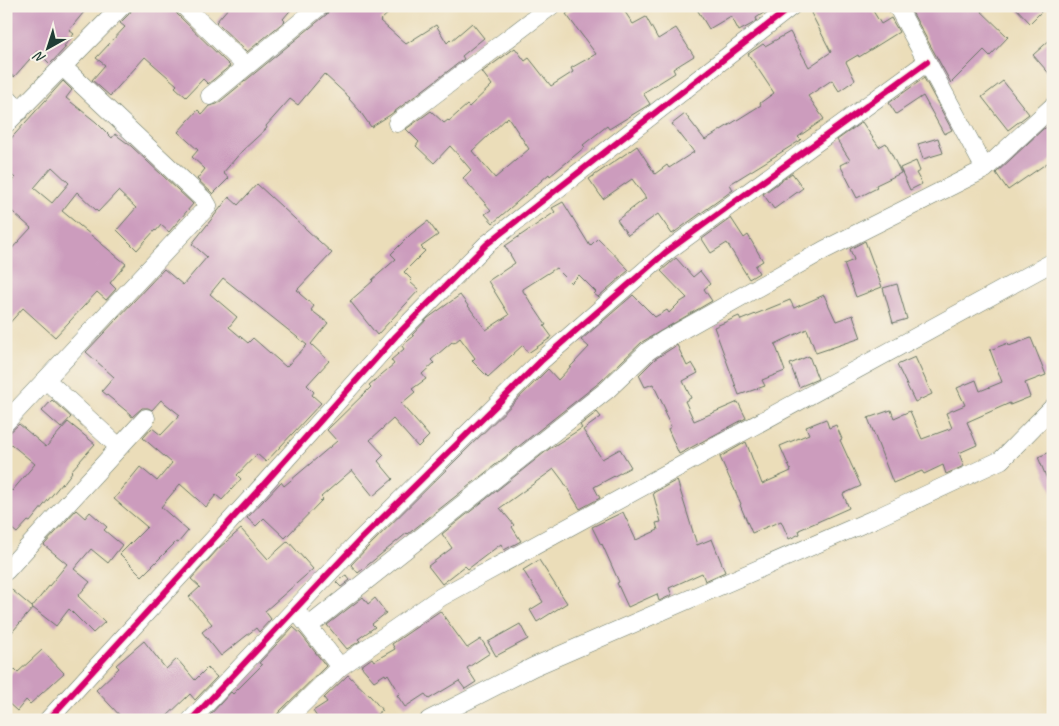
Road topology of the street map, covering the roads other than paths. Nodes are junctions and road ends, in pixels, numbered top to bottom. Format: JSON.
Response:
{"nodes":[{"id":1,"x":122,"y":6,"type":"edge"},
{"id":2,"x":184,"y":6,"type":"edge"},
{"id":3,"x":320,"y":6,"type":"edge"},
{"id":4,"x":551,"y":6,"type":"edge"},
{"id":5,"x":792,"y":6,"type":"edge"},
{"id":6,"x":897,"y":6,"type":"edge"},
{"id":7,"x":927,"y":62,"type":"junction"},
{"id":8,"x":246,"y":66,"type":"junction"},
{"id":9,"x":63,"y":67,"type":"junction"},
{"id":10,"x":210,"y":96,"type":"dead end"},
{"id":11,"x":6,"y":98,"type":"edge"},
{"id":12,"x":1053,"y":106,"type":"edge"},
{"id":13,"x":20,"y":111,"type":"junction"},
{"id":14,"x":397,"y":123,"type":"dead end"},
{"id":15,"x":6,"y":124,"type":"edge"},
{"id":16,"x":985,"y":169,"type":"junction"},
{"id":17,"x":1053,"y":262,"type":"edge"},
{"id":18,"x":46,"y":380,"type":"junction"},
{"id":19,"x":1053,"y":407,"type":"edge"},
{"id":20,"x":146,"y":418,"type":"dead end"},
{"id":21,"x":6,"y":422,"type":"edge"},
{"id":22,"x":119,"y":447,"type":"junction"},
{"id":23,"x":6,"y":571,"type":"edge"},
{"id":24,"x":295,"y":609,"type":"junction"},
{"id":25,"x":308,"y":626,"type":"junction"},
{"id":26,"x":340,"y":667,"type":"junction"},
{"id":27,"x":48,"y":720,"type":"edge"},
{"id":28,"x":191,"y":720,"type":"edge"},
{"id":29,"x":286,"y":720,"type":"edge"},
{"id":30,"x":429,"y":720,"type":"edge"}],
"edges":[{"from":1,"to":9,"type":"street"},
{"from":2,"to":8,"type":"street"},
{"from":3,"to":8,"type":"street"},
{"from":4,"to":14,"type":"street"},
{"from":5,"to":27,"type":"street"},
{"from":6,"to":7,"type":"street"},
{"from":7,"to":16,"type":"street"},
{"from":7,"to":24,"type":"street"},
{"from":8,"to":10,"type":"street"},
{"from":9,"to":13,"type":"street"},
{"from":9,"to":18,"type":"street"},
{"from":11,"to":13,"type":"street"},
{"from":12,"to":16,"type":"street"},
{"from":13,"to":15,"type":"street"},
{"from":16,"to":25,"type":"street"},
{"from":17,"to":26,"type":"street"},
{"from":18,"to":21,"type":"street"},
{"from":18,"to":22,"type":"street"},
{"from":19,"to":30,"type":"street"},
{"from":20,"to":22,"type":"street"},
{"from":22,"to":23,"type":"street"},
{"from":24,"to":25,"type":"street"},
{"from":24,"to":28,"type":"street"},
{"from":25,"to":26,"type":"street"},
{"from":26,"to":29,"type":"street"}]}
